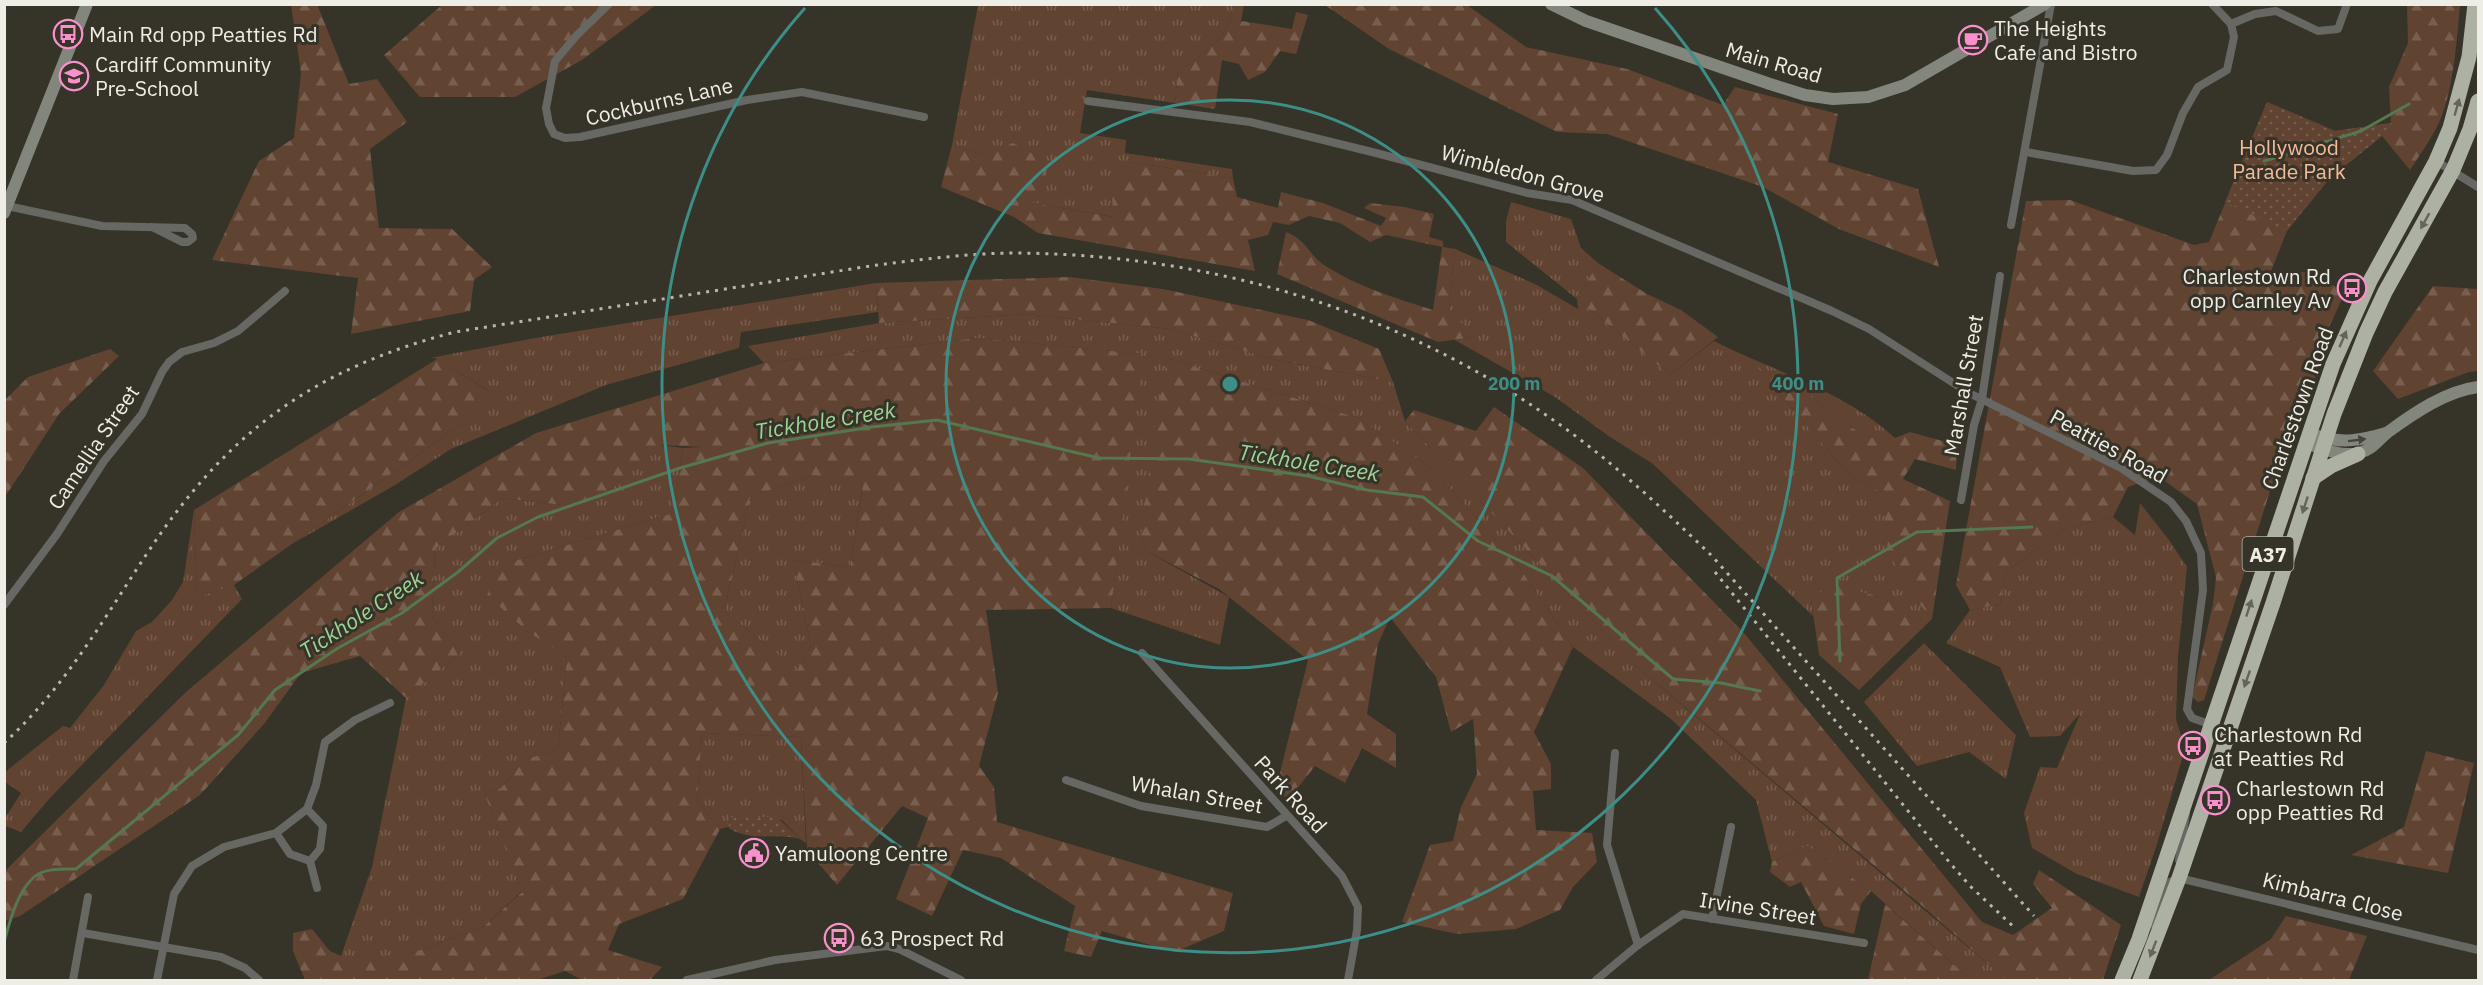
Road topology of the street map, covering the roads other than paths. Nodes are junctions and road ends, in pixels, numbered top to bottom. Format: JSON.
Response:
{"nodes":[{"id":1,"x":87,"y":4,"type":"edge"},
{"id":2,"x":609,"y":4,"type":"edge"},
{"id":3,"x":1551,"y":4,"type":"edge"},
{"id":4,"x":2045,"y":4,"type":"edge"},
{"id":5,"x":2051,"y":4,"type":"edge"},
{"id":6,"x":2212,"y":4,"type":"edge"},
{"id":7,"x":2347,"y":4,"type":"edge"},
{"id":8,"x":2475,"y":4,"type":"edge"},
{"id":9,"x":2231,"y":24,"type":"junction"},
{"id":10,"x":1088,"y":100,"type":"dead end"},
{"id":11,"x":2478,"y":101,"type":"edge"},
{"id":12,"x":924,"y":117,"type":"dead end"},
{"id":13,"x":2025,"y":152,"type":"junction"},
{"id":14,"x":2436,"y":161,"type":"junction"},
{"id":15,"x":2453,"y":170,"type":"junction"},
{"id":16,"x":2478,"y":187,"type":"edge"},
{"id":17,"x":6,"y":209,"type":"edge"},
{"id":18,"x":2011,"y":225,"type":"dead end"},
{"id":19,"x":152,"y":227,"type":"dead end"},
{"id":20,"x":2000,"y":276,"type":"dead end"},
{"id":21,"x":285,"y":291,"type":"dead end"},
{"id":22,"x":2478,"y":387,"type":"edge"},
{"id":23,"x":1982,"y":399,"type":"junction"},
{"id":24,"x":2387,"y":433,"type":"junction"},
{"id":25,"x":2306,"y":438,"type":"junction"},
{"id":26,"x":2324,"y":444,"type":"junction"},
{"id":27,"x":2358,"y":454,"type":"junction"},
{"id":28,"x":2313,"y":478,"type":"junction"},
{"id":29,"x":1961,"y":500,"type":"dead end"},
{"id":30,"x":4,"y":605,"type":"edge"},
{"id":31,"x":1142,"y":653,"type":"dead end"},
{"id":32,"x":390,"y":703,"type":"dead end"},
{"id":33,"x":2210,"y":725,"type":"junction"},
{"id":34,"x":2229,"y":731,"type":"junction"},
{"id":35,"x":1614,"y":753,"type":"dead end"},
{"id":36,"x":1066,"y":780,"type":"dead end"},
{"id":37,"x":2185,"y":802,"type":"junction"},
{"id":38,"x":307,"y":809,"type":"junction"},
{"id":39,"x":1286,"y":816,"type":"junction"},
{"id":40,"x":1731,"y":827,"type":"dead end"},
{"id":41,"x":276,"y":833,"type":"junction"},
{"id":42,"x":310,"y":861,"type":"junction"},
{"id":43,"x":2179,"y":878,"type":"junction"},
{"id":44,"x":317,"y":888,"type":"dead end"},
{"id":45,"x":88,"y":897,"type":"dead end"},
{"id":46,"x":1712,"y":919,"type":"junction"},
{"id":47,"x":82,"y":933,"type":"junction"},
{"id":48,"x":2139,"y":939,"type":"junction"},
{"id":49,"x":1864,"y":943,"type":"dead end"},
{"id":50,"x":1638,"y":945,"type":"junction"},
{"id":51,"x":163,"y":946,"type":"junction"},
{"id":52,"x":2478,"y":950,"type":"edge"},
{"id":53,"x":73,"y":981,"type":"edge"},
{"id":54,"x":158,"y":981,"type":"edge"},
{"id":55,"x":258,"y":981,"type":"edge"},
{"id":56,"x":687,"y":981,"type":"edge"},
{"id":57,"x":962,"y":981,"type":"edge"},
{"id":58,"x":1348,"y":981,"type":"edge"},
{"id":59,"x":1596,"y":981,"type":"edge"},
{"id":60,"x":2122,"y":981,"type":"edge"},
{"id":61,"x":2140,"y":981,"type":"edge"}],
"edges":[{"from":1,"to":17,"type":"main road"},
{"from":2,"to":12,"type":"street","name":"Cockburns Lane"},
{"from":3,"to":4,"type":"main road","name":"Main Road"},
{"from":5,"to":13,"type":"street"},
{"from":6,"to":9,"type":"street"},
{"from":7,"to":9,"type":"street"},
{"from":14,"to":8,"type":"highway","name":"Charlestown Road","number":"A37","one_way":true},
{"from":9,"to":13,"type":"street"},
{"from":10,"to":23,"type":"street","name":"Wimbledon Grove"},
{"from":11,"to":15,"type":"highway","name":"Charlestown Road","number":"A37"},
{"from":13,"to":18,"type":"street"},
{"from":14,"to":15,"type":"street"},
{"from":25,"to":14,"type":"highway","name":"Charlestown Road","number":"A37","one_way":true},
{"from":15,"to":16,"type":"street"},
{"from":15,"to":26,"type":"highway","name":"Charlestown Road","number":"A37","one_way":true},
{"from":17,"to":19,"type":"street"},
{"from":20,"to":23,"type":"street","name":"Marshall Street"},
{"from":21,"to":30,"type":"street","name":"Camellia Street"},
{"from":22,"to":24,"type":"main road"},
{"from":23,"to":29,"type":"street","name":"Marshall Street"},
{"from":23,"to":33,"type":"street","name":"Peatties Road"},
{"from":26,"to":24,"type":"main road","one_way":true},
{"from":24,"to":27,"type":"main road"},
{"from":25,"to":26,"type":"main road"},
{"from":33,"to":25,"type":"highway","name":"Charlestown Road","number":"A37","one_way":true},
{"from":26,"to":27,"type":"main road"},
{"from":26,"to":28,"type":"highway","name":"Charlestown Road","number":"A37"},
{"from":27,"to":28,"type":"highway"},
{"from":28,"to":34,"type":"highway","name":"Charlestown Road","number":"A37","one_way":true},
{"from":31,"to":39,"type":"street","name":"Park Road"},
{"from":32,"to":38,"type":"street"},
{"from":33,"to":34,"type":"street","name":"Peatties Road"},
{"from":33,"to":37,"type":"highway","name":"Charlestown Road","number":"A37"},
{"from":34,"to":43,"type":"highway","name":"Charlestown Road","number":"A37"},
{"from":35,"to":50,"type":"street"},
{"from":36,"to":39,"type":"street","name":"Whalan Street"},
{"from":37,"to":43,"type":"street","name":"Charlestown Road"},
{"from":37,"to":48,"type":"highway","name":"Charlestown Road","number":"A37"},
{"from":38,"to":41,"type":"street"},
{"from":38,"to":42,"type":"street"},
{"from":39,"to":58,"type":"street","name":"Park Road"},
{"from":40,"to":46,"type":"street"},
{"from":41,"to":42,"type":"street"},
{"from":41,"to":51,"type":"street"},
{"from":42,"to":44,"type":"street"},
{"from":43,"to":48,"type":"street","name":"Charlestown Road"},
{"from":43,"to":52,"type":"street","name":"Kimbarra Close"},
{"from":43,"to":61,"type":"highway","name":"Charlestown Road","number":"A37","one_way":true},
{"from":45,"to":47,"type":"street"},
{"from":46,"to":49,"type":"street","name":"Irvine Street"},
{"from":46,"to":50,"type":"street","name":"Irvine Street"},
{"from":47,"to":51,"type":"street"},
{"from":47,"to":53,"type":"street"},
{"from":48,"to":60,"type":"highway","name":"Charlestown Road","number":"A37"},
{"from":50,"to":59,"type":"street","name":"Irvine Street"},
{"from":51,"to":54,"type":"street"},
{"from":51,"to":55,"type":"street"},
{"from":56,"to":57,"type":"street"}]}
